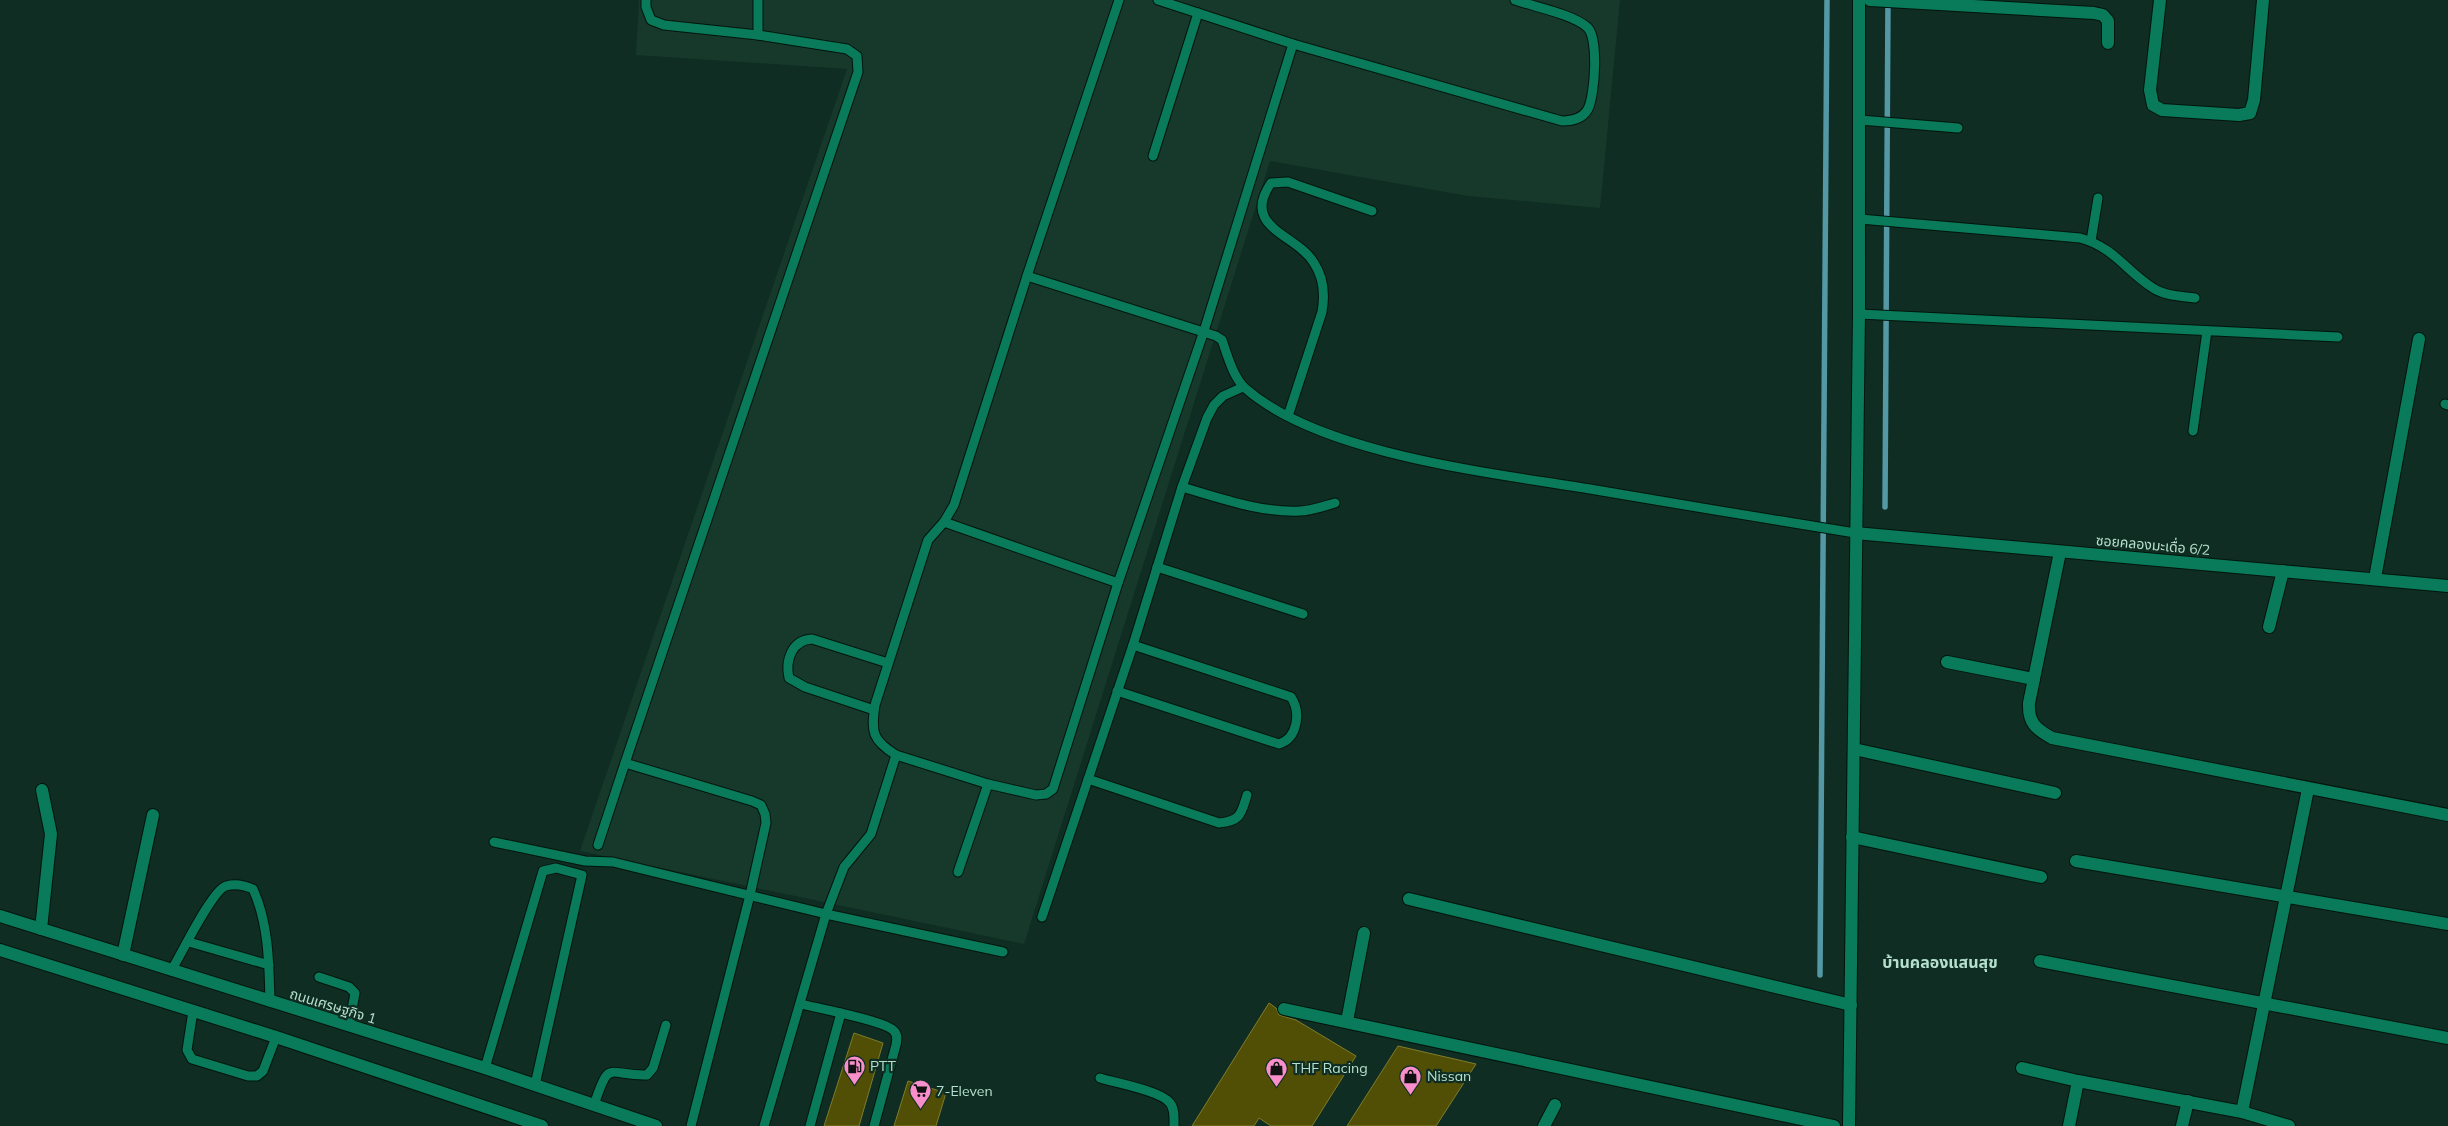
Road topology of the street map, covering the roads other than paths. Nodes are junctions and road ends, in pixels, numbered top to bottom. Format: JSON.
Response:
{"nodes":[{"id":1,"x":646,"y":0,"type":"edge"},
{"id":2,"x":758,"y":0,"type":"edge"},
{"id":3,"x":1119,"y":0,"type":"edge"},
{"id":4,"x":1158,"y":0,"type":"edge"},
{"id":5,"x":1515,"y":0,"type":"edge"},
{"id":6,"x":1859,"y":0,"type":"edge"},
{"id":7,"x":1870,"y":0,"type":"edge"},
{"id":8,"x":2160,"y":0,"type":"edge"},
{"id":9,"x":2263,"y":0,"type":"edge"},
{"id":10,"x":1198,"y":13,"type":"junction"},
{"id":11,"x":758,"y":35,"type":"junction"},
{"id":12,"x":2108,"y":43,"type":"dead end"},
{"id":13,"x":1293,"y":44,"type":"junction"},
{"id":14,"x":1860,"y":120,"type":"junction"},
{"id":15,"x":1958,"y":128,"type":"dead end"},
{"id":16,"x":1153,"y":156,"type":"dead end"},
{"id":17,"x":2098,"y":198,"type":"dead end"},
{"id":18,"x":1372,"y":211,"type":"dead end"},
{"id":19,"x":1860,"y":219,"type":"junction"},
{"id":20,"x":2091,"y":241,"type":"junction"},
{"id":21,"x":1027,"y":276,"type":"junction"},
{"id":22,"x":2195,"y":298,"type":"dead end"},
{"id":23,"x":1859,"y":314,"type":"junction"},
{"id":24,"x":2207,"y":331,"type":"junction"},
{"id":25,"x":1204,"y":332,"type":"junction"},
{"id":26,"x":2338,"y":337,"type":"dead end"},
{"id":27,"x":2419,"y":339,"type":"dead end"},
{"id":28,"x":1243,"y":386,"type":"junction"},
{"id":29,"x":1288,"y":416,"type":"junction"},
{"id":30,"x":2193,"y":431,"type":"dead end"},
{"id":31,"x":1182,"y":487,"type":"junction"},
{"id":32,"x":1334,"y":504,"type":"dead end"},
{"id":33,"x":944,"y":522,"type":"junction"},
{"id":34,"x":1855,"y":533,"type":"junction"},
{"id":35,"x":2060,"y":552,"type":"junction"},
{"id":36,"x":1157,"y":567,"type":"junction"},
{"id":37,"x":2283,"y":571,"type":"junction"},
{"id":38,"x":2375,"y":578,"type":"junction"},
{"id":39,"x":1118,"y":583,"type":"junction"},
{"id":40,"x":2448,"y":586,"type":"edge"},
{"id":41,"x":1303,"y":614,"type":"dead end"},
{"id":42,"x":2269,"y":626,"type":"dead end"},
{"id":43,"x":1133,"y":645,"type":"junction"},
{"id":44,"x":1947,"y":662,"type":"dead end"},
{"id":45,"x":888,"y":663,"type":"junction"},
{"id":46,"x":2034,"y":679,"type":"junction"},
{"id":47,"x":1117,"y":691,"type":"junction"},
{"id":48,"x":874,"y":710,"type":"junction"},
{"id":49,"x":1854,"y":749,"type":"junction"},
{"id":50,"x":896,"y":755,"type":"junction"},
{"id":51,"x":625,"y":763,"type":"junction"},
{"id":52,"x":1088,"y":779,"type":"junction"},
{"id":53,"x":988,"y":784,"type":"junction"},
{"id":54,"x":2308,"y":789,"type":"junction"},
{"id":55,"x":42,"y":790,"type":"dead end"},
{"id":56,"x":2055,"y":793,"type":"dead end"},
{"id":57,"x":1247,"y":795,"type":"dead end"},
{"id":58,"x":2448,"y":814,"type":"edge"},
{"id":59,"x":153,"y":815,"type":"dead end"},
{"id":60,"x":1852,"y":837,"type":"junction"},
{"id":61,"x":494,"y":842,"type":"dead end"},
{"id":62,"x":598,"y":845,"type":"dead end"},
{"id":63,"x":585,"y":861,"type":"junction"},
{"id":64,"x":2076,"y":861,"type":"dead end"},
{"id":65,"x":958,"y":872,"type":"dead end"},
{"id":66,"x":582,"y":875,"type":"junction"},
{"id":67,"x":2041,"y":877,"type":"dead end"},
{"id":68,"x":750,"y":895,"type":"junction"},
{"id":69,"x":2287,"y":897,"type":"junction"},
{"id":70,"x":1409,"y":899,"type":"dead end"},
{"id":71,"x":826,"y":914,"type":"junction"},
{"id":72,"x":0,"y":916,"type":"edge"},
{"id":73,"x":1042,"y":917,"type":"dead end"},
{"id":74,"x":2448,"y":924,"type":"edge"},
{"id":75,"x":41,"y":929,"type":"junction"},
{"id":76,"x":1364,"y":933,"type":"dead end"},
{"id":77,"x":189,"y":942,"type":"junction"},
{"id":78,"x":0,"y":950,"type":"edge"},
{"id":79,"x":1003,"y":952,"type":"dead end"},
{"id":80,"x":123,"y":955,"type":"junction"},
{"id":81,"x":2040,"y":961,"type":"dead end"},
{"id":82,"x":269,"y":965,"type":"junction"},
{"id":83,"x":171,"y":971,"type":"junction"},
{"id":84,"x":319,"y":977,"type":"dead end"},
{"id":85,"x":270,"y":1002,"type":"junction"},
{"id":86,"x":2265,"y":1003,"type":"junction"},
{"id":87,"x":801,"y":1004,"type":"junction"},
{"id":88,"x":1851,"y":1006,"type":"junction"},
{"id":89,"x":1284,"y":1009,"type":"dead end"},
{"id":90,"x":192,"y":1011,"type":"junction"},
{"id":91,"x":841,"y":1013,"type":"junction"},
{"id":92,"x":1347,"y":1022,"type":"junction"},
{"id":93,"x":349,"y":1026,"type":"junction"},
{"id":94,"x":666,"y":1026,"type":"dead end"},
{"id":95,"x":276,"y":1037,"type":"junction"},
{"id":96,"x":2448,"y":1038,"type":"edge"},
{"id":97,"x":485,"y":1068,"type":"junction"},
{"id":98,"x":2022,"y":1068,"type":"dead end"},
{"id":99,"x":1100,"y":1078,"type":"dead end"},
{"id":100,"x":2078,"y":1081,"type":"junction"},
{"id":101,"x":535,"y":1085,"type":"junction"},
{"id":102,"x":2188,"y":1102,"type":"junction"},
{"id":103,"x":594,"y":1104,"type":"junction"},
{"id":104,"x":1555,"y":1105,"type":"dead end"},
{"id":105,"x":2242,"y":1112,"type":"junction"},
{"id":106,"x":526,"y":1123,"type":"edge"},
{"id":107,"x":542,"y":1126,"type":"edge"},
{"id":108,"x":656,"y":1126,"type":"edge"},
{"id":109,"x":691,"y":1126,"type":"edge"},
{"id":110,"x":764,"y":1126,"type":"edge"},
{"id":111,"x":810,"y":1126,"type":"edge"},
{"id":112,"x":874,"y":1126,"type":"edge"},
{"id":113,"x":1174,"y":1126,"type":"edge"},
{"id":114,"x":1544,"y":1126,"type":"edge"},
{"id":115,"x":1834,"y":1126,"type":"edge"},
{"id":116,"x":1849,"y":1126,"type":"edge"},
{"id":117,"x":2069,"y":1126,"type":"edge"},
{"id":118,"x":2182,"y":1126,"type":"edge"},
{"id":119,"x":2289,"y":1126,"type":"edge"}],
"edges":[{"from":1,"to":11,"type":"lane"},
{"from":2,"to":11,"type":"lane"},
{"from":3,"to":21,"type":"lane"},
{"from":4,"to":10,"type":"lane"},
{"from":5,"to":13,"type":"lane"},
{"from":6,"to":14,"type":"street"},
{"from":7,"to":12,"type":"street"},
{"from":8,"to":9,"type":"street"},
{"from":10,"to":13,"type":"lane"},
{"from":10,"to":16,"type":"lane"},
{"from":11,"to":51,"type":"lane"},
{"from":13,"to":25,"type":"lane"},
{"from":14,"to":15,"type":"lane"},
{"from":14,"to":19,"type":"street"},
{"from":17,"to":20,"type":"lane"},
{"from":18,"to":29,"type":"lane"},
{"from":19,"to":20,"type":"lane"},
{"from":19,"to":23,"type":"street"},
{"from":20,"to":22,"type":"lane"},
{"from":21,"to":25,"type":"lane"},
{"from":21,"to":33,"type":"lane"},
{"from":23,"to":24,"type":"lane"},
{"from":23,"to":34,"type":"street"},
{"from":24,"to":26,"type":"lane"},
{"from":24,"to":30,"type":"lane"},
{"from":25,"to":28,"type":"lane"},
{"from":25,"to":39,"type":"lane"},
{"from":27,"to":38,"type":"street"},
{"from":28,"to":29,"type":"lane"},
{"from":28,"to":31,"type":"lane"},
{"from":29,"to":34,"type":"lane"},
{"from":31,"to":32,"type":"lane"},
{"from":31,"to":36,"type":"lane"},
{"from":33,"to":39,"type":"lane"},
{"from":33,"to":45,"type":"lane"},
{"from":34,"to":35,"type":"street","name":"ซอยคลองมะเดื่อ 6/2"},
{"from":34,"to":49,"type":"street"},
{"from":35,"to":37,"type":"street","name":"ซอยคลองมะเดื่อ 6/2"},
{"from":35,"to":46,"type":"street"},
{"from":36,"to":41,"type":"lane"},
{"from":36,"to":43,"type":"lane"},
{"from":37,"to":38,"type":"street","name":"ซอยคลองมะเดื่อ 6/2"},
{"from":37,"to":42,"type":"street"},
{"from":38,"to":40,"type":"street","name":"ซอยคลองมะเดื่อ 6/2"},
{"from":39,"to":53,"type":"lane"},
{"from":43,"to":47,"type":"lane"},
{"from":43,"to":47,"type":"lane"},
{"from":44,"to":46,"type":"street"},
{"from":45,"to":48,"type":"lane"},
{"from":45,"to":48,"type":"lane"},
{"from":46,"to":54,"type":"street"},
{"from":47,"to":52,"type":"lane"},
{"from":48,"to":50,"type":"lane"},
{"from":49,"to":56,"type":"street"},
{"from":49,"to":60,"type":"street"},
{"from":50,"to":53,"type":"lane"},
{"from":50,"to":71,"type":"lane"},
{"from":51,"to":62,"type":"lane"},
{"from":51,"to":68,"type":"lane"},
{"from":52,"to":57,"type":"lane"},
{"from":52,"to":73,"type":"lane"},
{"from":53,"to":65,"type":"lane"},
{"from":54,"to":58,"type":"street"},
{"from":54,"to":69,"type":"street"},
{"from":55,"to":75,"type":"street"},
{"from":59,"to":80,"type":"street"},
{"from":60,"to":67,"type":"street"},
{"from":60,"to":88,"type":"street"},
{"from":61,"to":63,"type":"lane"},
{"from":63,"to":66,"type":"lane"},
{"from":63,"to":68,"type":"lane"},
{"from":64,"to":69,"type":"street"},
{"from":66,"to":97,"type":"lane"},
{"from":66,"to":101,"type":"lane"},
{"from":68,"to":71,"type":"lane"},
{"from":68,"to":109,"type":"lane"},
{"from":69,"to":74,"type":"street"},
{"from":69,"to":86,"type":"street"},
{"from":70,"to":88,"type":"street"},
{"from":71,"to":79,"type":"lane"},
{"from":71,"to":87,"type":"lane"},
{"from":72,"to":75,"type":"street","name":"ถนนเศรษฐกิจ 1"},
{"from":75,"to":80,"type":"street","name":"ถนนเศรษฐกิจ 1"},
{"from":76,"to":92,"type":"street"},
{"from":77,"to":82,"type":"lane"},
{"from":77,"to":82,"type":"lane"},
{"from":77,"to":83,"type":"lane"},
{"from":78,"to":90,"type":"street"},
{"from":80,"to":83,"type":"street","name":"ถนนเศรษฐกิจ 1"},
{"from":81,"to":86,"type":"street"},
{"from":82,"to":85,"type":"lane"},
{"from":83,"to":85,"type":"street","name":"ถนนเศรษฐกิจ 1"},
{"from":84,"to":93,"type":"lane"},
{"from":85,"to":93,"type":"street","name":"ถนนเศรษฐกิจ 1"},
{"from":86,"to":96,"type":"street"},
{"from":86,"to":105,"type":"street"},
{"from":87,"to":91,"type":"lane"},
{"from":87,"to":110,"type":"lane"},
{"from":88,"to":116,"type":"street"},
{"from":89,"to":92,"type":"street"},
{"from":90,"to":95,"type":"street"},
{"from":90,"to":95,"type":"lane"},
{"from":91,"to":111,"type":"lane"},
{"from":91,"to":112,"type":"lane"},
{"from":92,"to":115,"type":"street"},
{"from":93,"to":97,"type":"street","name":"ถนนเศรษฐกิจ 1"},
{"from":94,"to":103,"type":"lane"},
{"from":95,"to":106,"type":"street"},
{"from":97,"to":101,"type":"street","name":"ถนนเศรษฐกิจ 1"},
{"from":98,"to":100,"type":"street"},
{"from":99,"to":113,"type":"lane"},
{"from":100,"to":102,"type":"street"},
{"from":100,"to":117,"type":"street"},
{"from":101,"to":103,"type":"street","name":"ถนนเศรษฐกิจ 1"},
{"from":102,"to":105,"type":"street"},
{"from":102,"to":118,"type":"street"},
{"from":103,"to":108,"type":"street","name":"ถนนเศรษฐกิจ 1"},
{"from":104,"to":114,"type":"street"},
{"from":105,"to":119,"type":"street"},
{"from":106,"to":107,"type":"street"}]}
